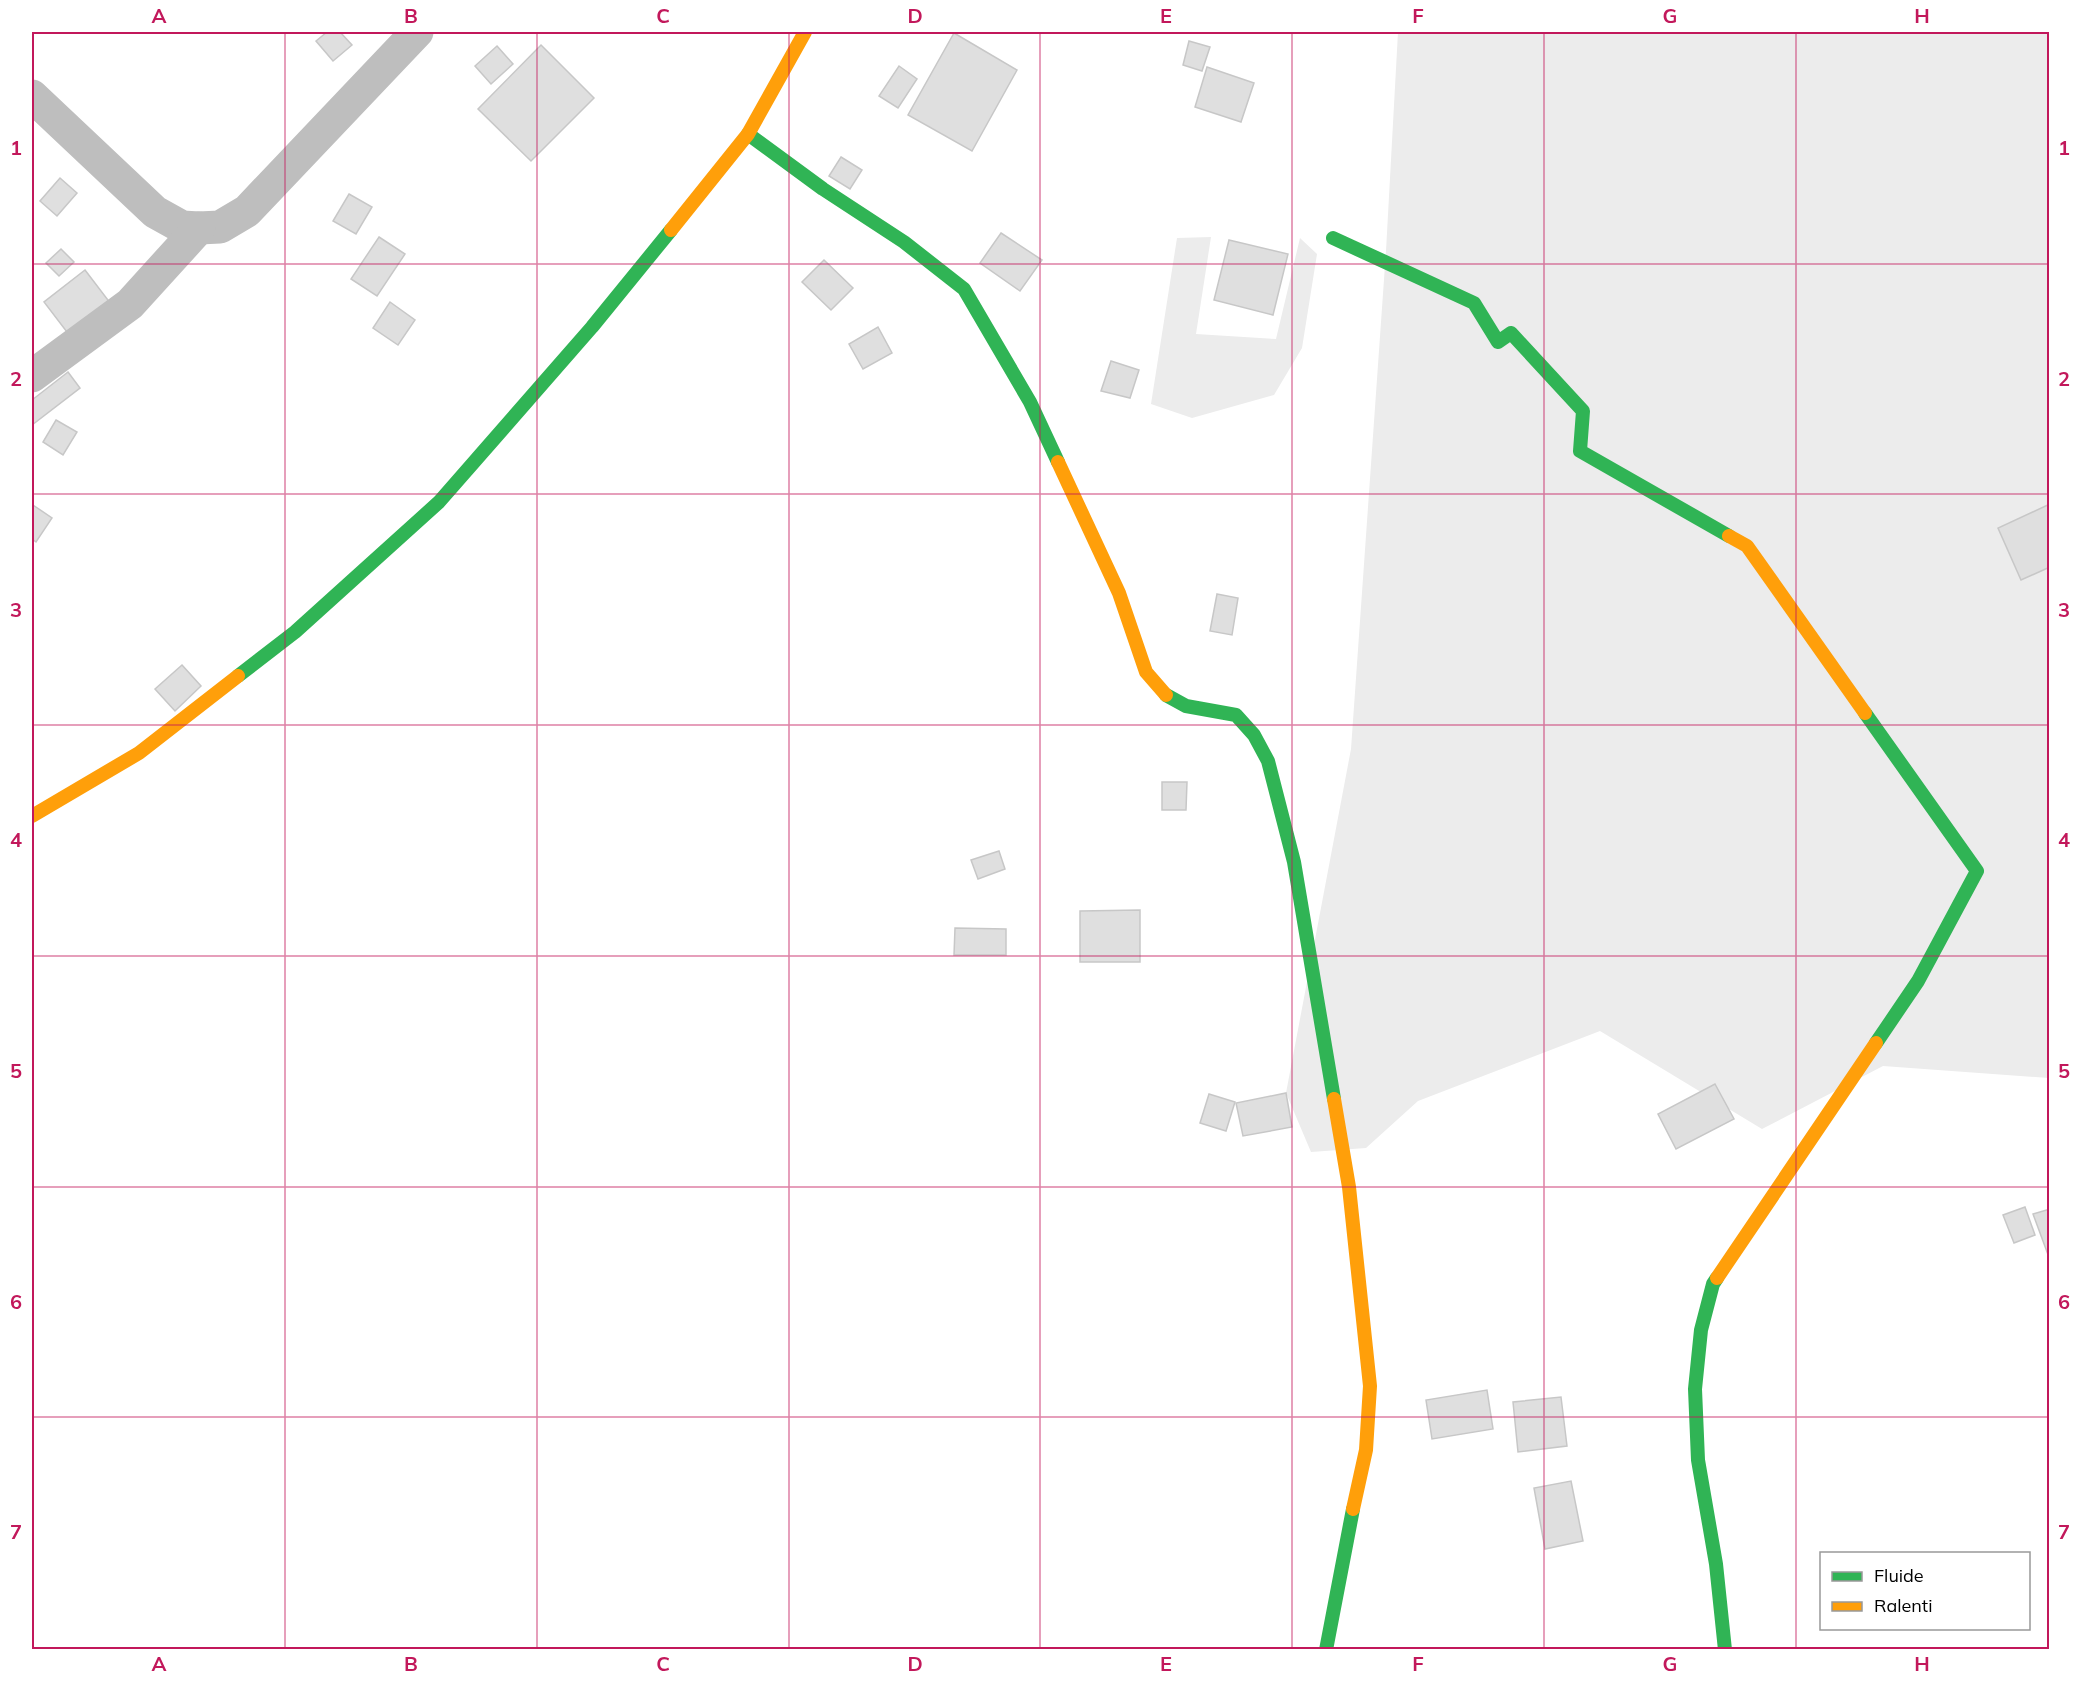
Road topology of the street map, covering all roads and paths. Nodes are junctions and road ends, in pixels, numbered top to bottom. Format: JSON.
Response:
{"nodes":[{"id":1,"x":417,"y":32,"type":"edge"},
{"id":2,"x":806,"y":32,"type":"edge"},
{"id":3,"x":32,"y":96,"type":"edge"},
{"id":4,"x":748,"y":134,"type":"junction"},
{"id":5,"x":199,"y":228,"type":"junction"},
{"id":6,"x":1333,"y":238,"type":"dead end"},
{"id":7,"x":32,"y":376,"type":"edge"},
{"id":8,"x":32,"y":816,"type":"edge"},
{"id":9,"x":1326,"y":1650,"type":"edge"},
{"id":10,"x":1725,"y":1650,"type":"edge"}],
"edges":[{"from":1,"to":5,"type":"street"},
{"from":2,"to":4,"type":"street"},
{"from":3,"to":5,"type":"street"},
{"from":4,"to":8,"type":"street"},
{"from":4,"to":9,"type":"street"},
{"from":5,"to":7,"type":"street"},
{"from":6,"to":10,"type":"street"}]}
